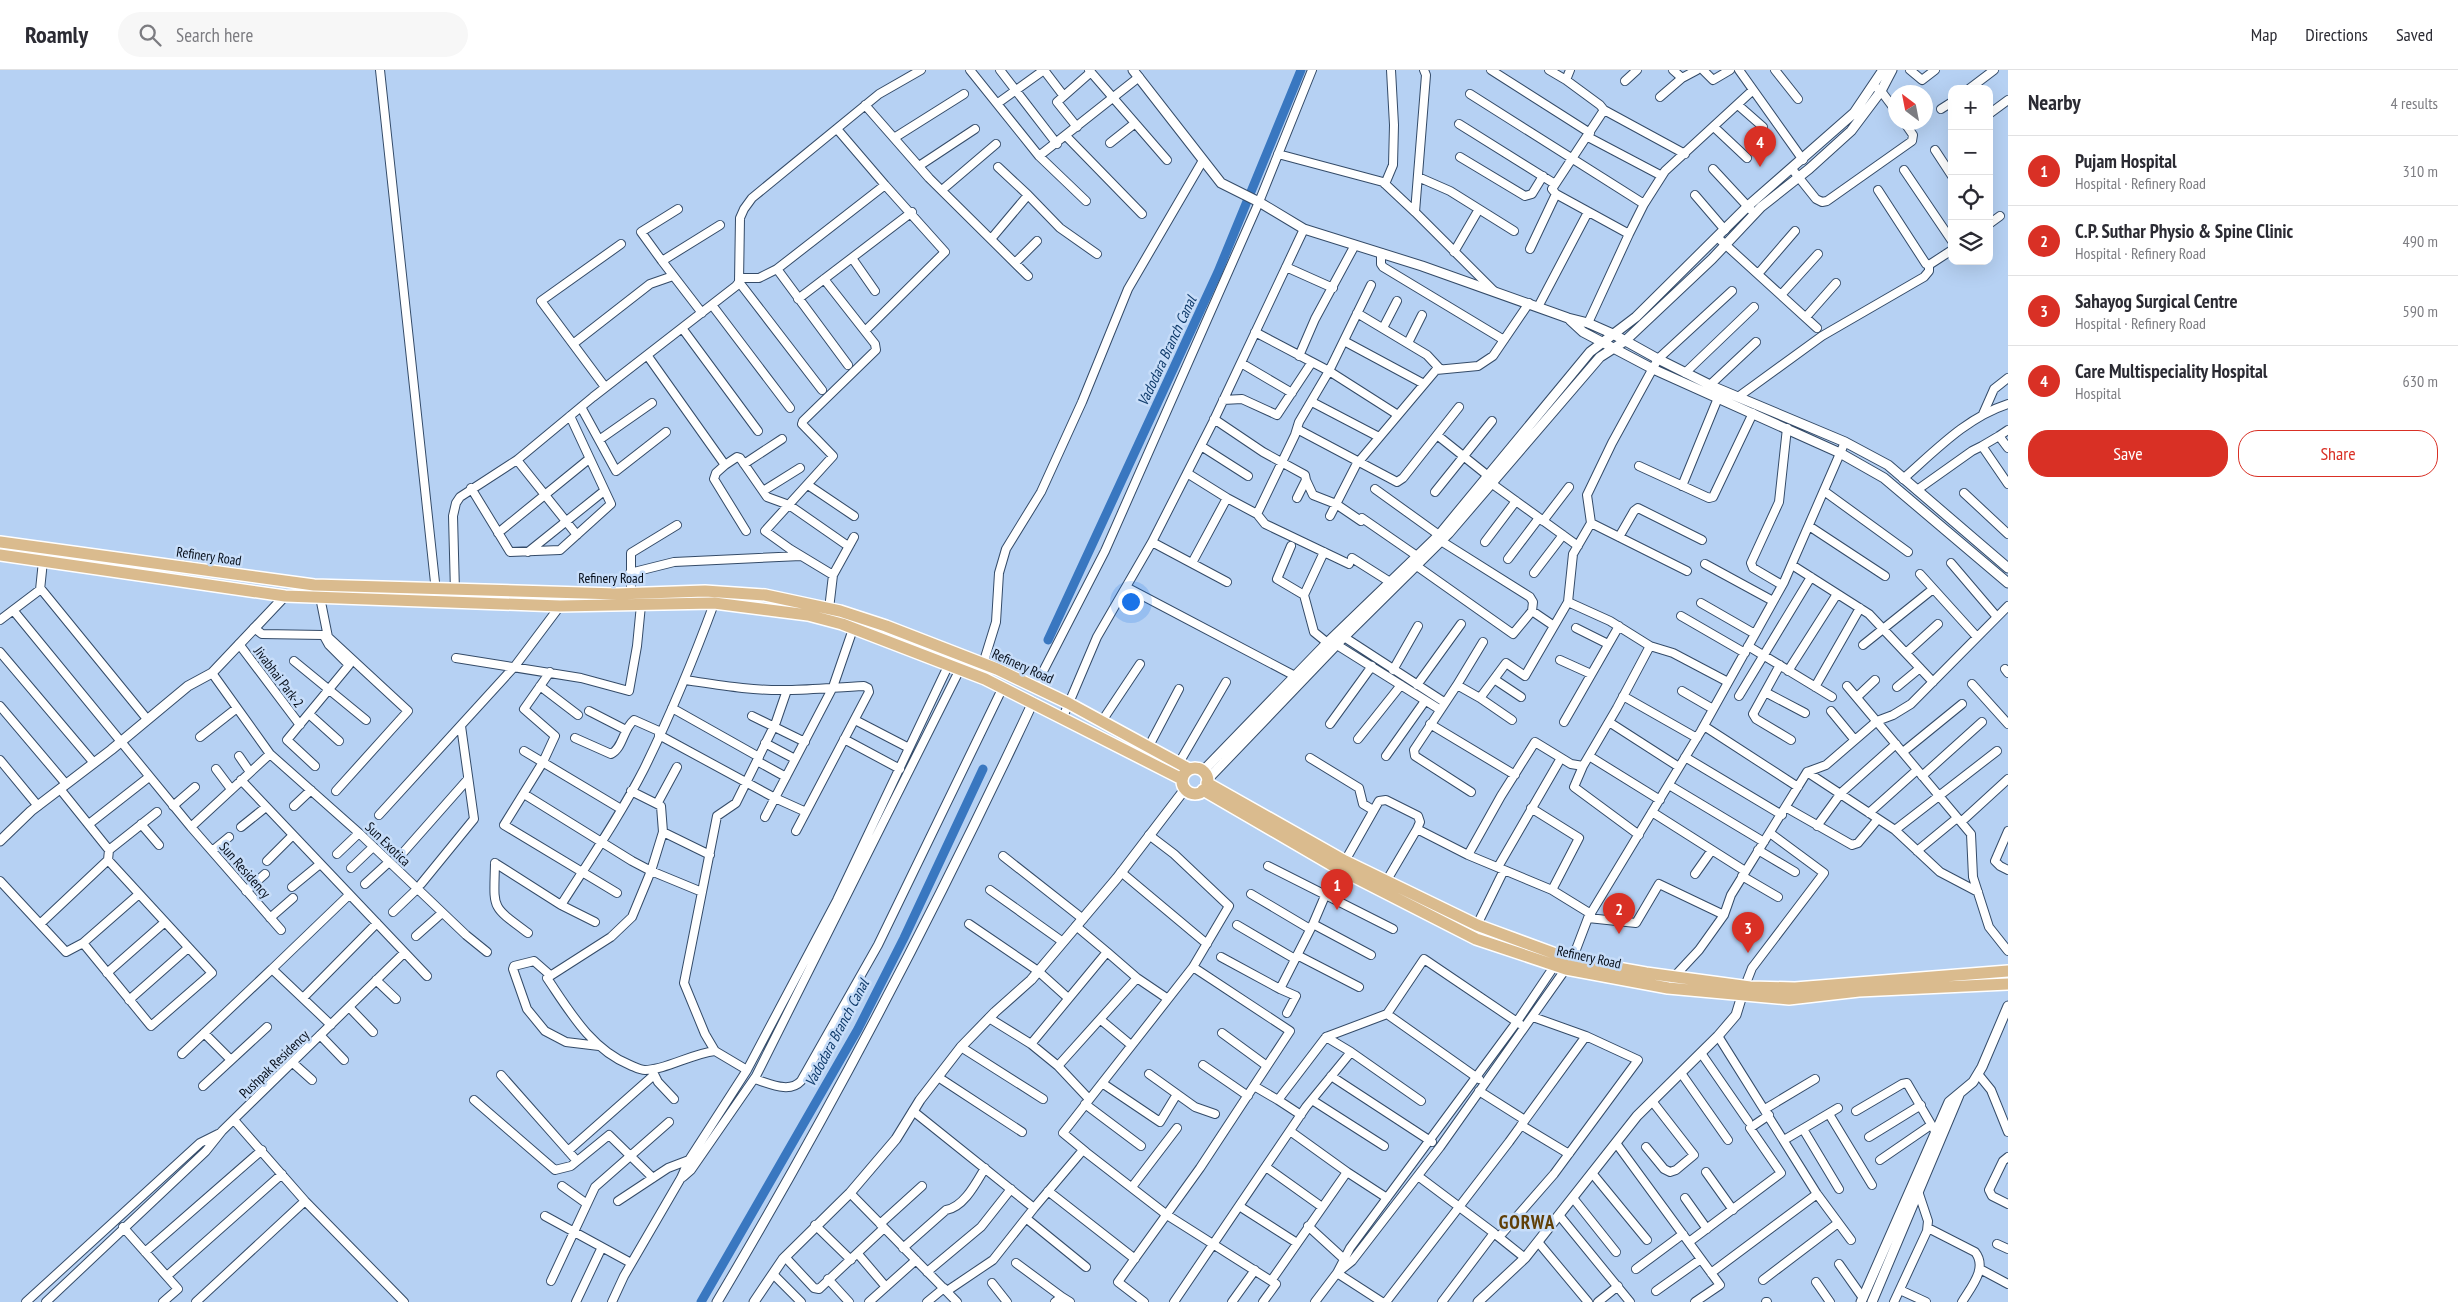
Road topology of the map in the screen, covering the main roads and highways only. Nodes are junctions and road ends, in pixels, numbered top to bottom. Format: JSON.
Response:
{"nodes":[{"id":1,"x":0,"y":542,"type":"edge"},
{"id":2,"x":0,"y":555,"type":"edge"},
{"id":3,"x":168,"y":565,"type":"junction"},
{"id":4,"x":166,"y":579,"type":"junction"},
{"id":5,"x":843,"y":618,"type":"junction"},
{"id":6,"x":987,"y":665,"type":"junction"},
{"id":7,"x":985,"y":679,"type":"junction"},
{"id":8,"x":1184,"y":766,"type":"junction"},
{"id":9,"x":1205,"y":781,"type":"junction"},
{"id":10,"x":1183,"y":784,"type":"junction"},
{"id":11,"x":1341,"y":863,"type":"junction"},
{"id":12,"x":1563,"y":962,"type":"junction"},
{"id":13,"x":2008,"y":971,"type":"edge"},
{"id":14,"x":2008,"y":984,"type":"edge"},
{"id":15,"x":1744,"y":991,"type":"junction"}],
"edges":[{"from":1,"to":3,"type":"main road","name":"Refinery Road"},
{"from":2,"to":4,"type":"main road","name":"Refinery Road"},
{"from":3,"to":4,"type":"main road"},
{"from":3,"to":5,"type":"main road","name":"Refinery Road"},
{"from":4,"to":5,"type":"main road","name":"Refinery Road"},
{"from":5,"to":6,"type":"main road","name":"Refinery Road"},
{"from":5,"to":7,"type":"main road","name":"Refinery Road"},
{"from":6,"to":7,"type":"main road"},
{"from":6,"to":8,"type":"main road","name":"Refinery Road"},
{"from":7,"to":10,"type":"main road","name":"Refinery Road"},
{"from":8,"to":9,"type":"main road"},
{"from":8,"to":10,"type":"main road"},
{"from":9,"to":10,"type":"main road"},
{"from":9,"to":11,"type":"main road","name":"Refinery Road"},
{"from":11,"to":12,"type":"main road","name":"Refinery Road"},
{"from":11,"to":12,"type":"main road","name":"Refinery Road"},
{"from":12,"to":15,"type":"main road","name":"Refinery Road"},
{"from":12,"to":15,"type":"main road","name":"Refinery Road"},
{"from":13,"to":15,"type":"main road","name":"Refinery Road"},
{"from":14,"to":15,"type":"main road","name":"Refinery Road"}]}
